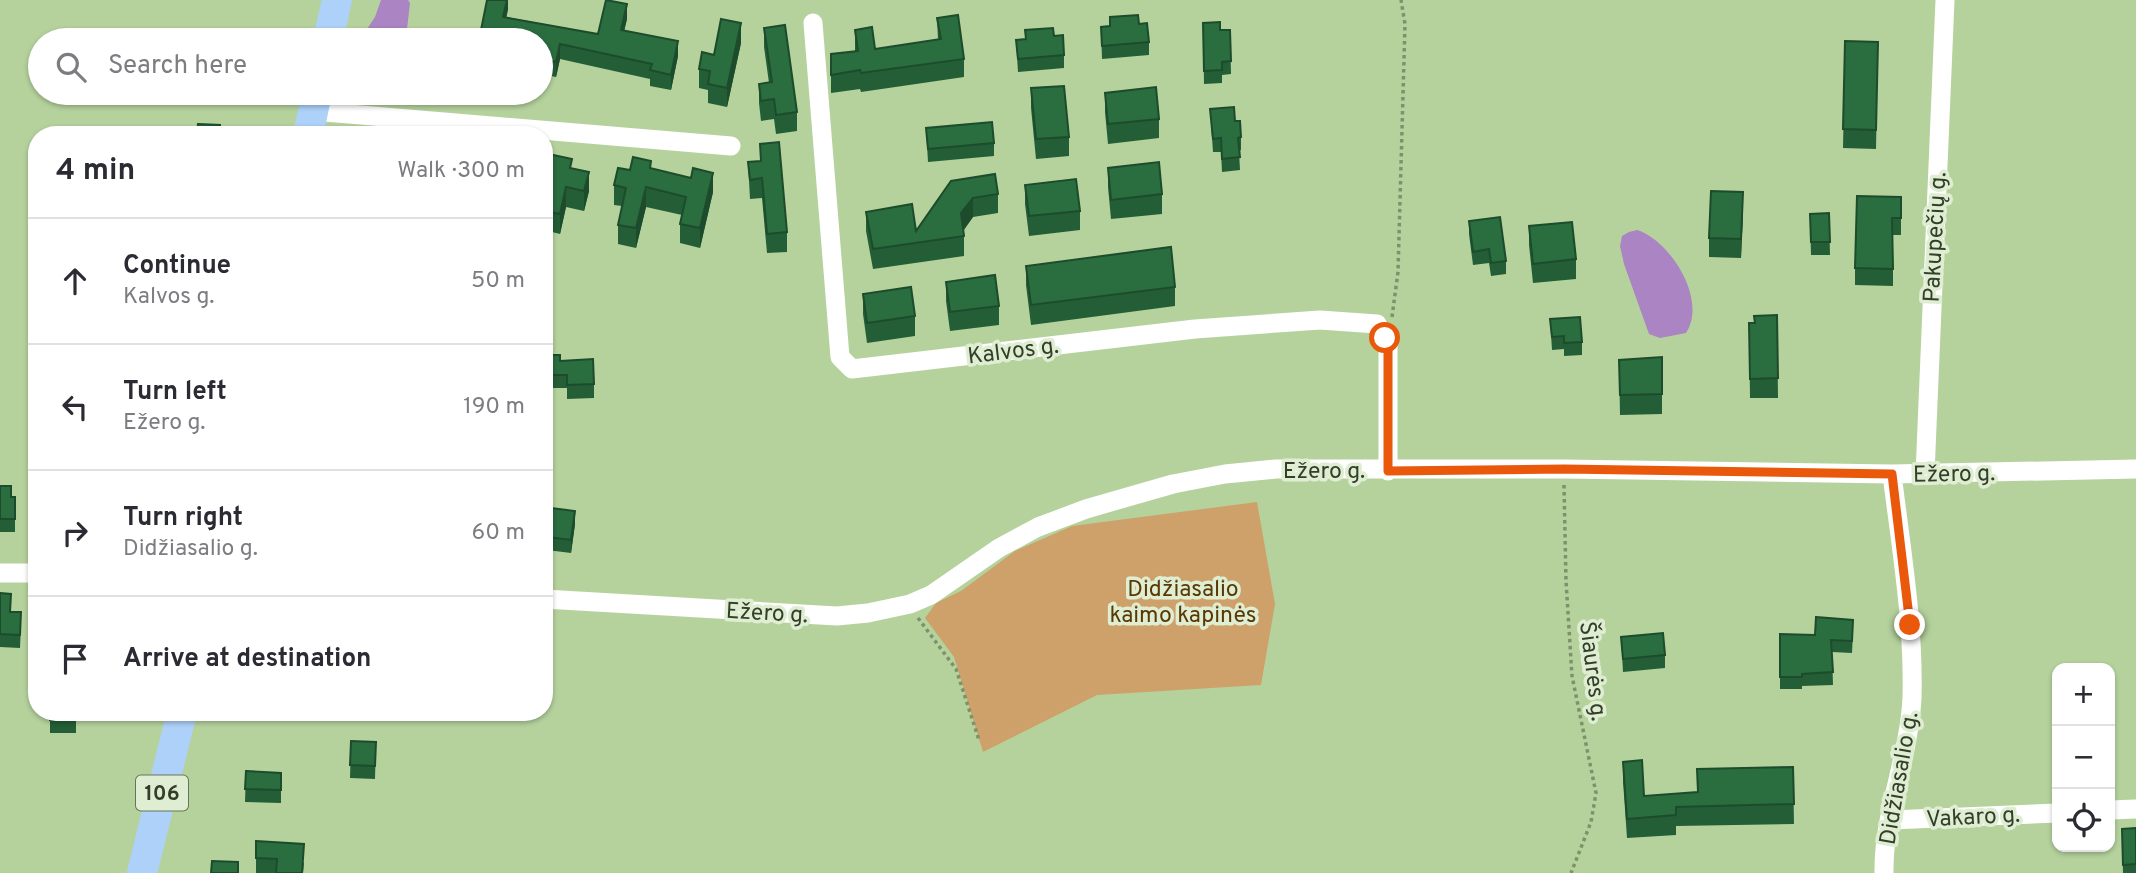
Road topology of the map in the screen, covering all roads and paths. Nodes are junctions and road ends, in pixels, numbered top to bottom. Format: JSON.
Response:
{"nodes":[{"id":1,"x":337,"y":0,"type":"edge"},
{"id":2,"x":1401,"y":0,"type":"edge"},
{"id":3,"x":1945,"y":0,"type":"edge"},
{"id":4,"x":813,"y":23,"type":"dead end"},
{"id":5,"x":331,"y":28,"type":"edge"},
{"id":6,"x":313,"y":113,"type":"edge"},
{"id":7,"x":478,"y":126,"type":"edge"},
{"id":8,"x":553,"y":132,"type":"edge"},
{"id":9,"x":731,"y":146,"type":"dead end"},
{"id":10,"x":1385,"y":338,"type":"junction"},
{"id":11,"x":1564,"y":469,"type":"junction"},
{"id":12,"x":2136,"y":469,"type":"edge"},
{"id":13,"x":1388,"y":471,"type":"junction"},
{"id":14,"x":1892,"y":474,"type":"junction"},
{"id":15,"x":1925,"y":474,"type":"junction"},
{"id":16,"x":0,"y":573,"type":"edge"},
{"id":17,"x":28,"y":573,"type":"edge"},
{"id":18,"x":553,"y":600,"type":"edge"},
{"id":19,"x":911,"y":604,"type":"junction"},
{"id":20,"x":180,"y":721,"type":"edge"},
{"id":21,"x":979,"y":740,"type":"dead end"},
{"id":22,"x":2136,"y":809,"type":"edge"},
{"id":23,"x":2115,"y":810,"type":"edge"},
{"id":24,"x":2052,"y":813,"type":"edge"},
{"id":25,"x":1890,"y":820,"type":"junction"},
{"id":26,"x":142,"y":873,"type":"edge"},
{"id":27,"x":1572,"y":873,"type":"edge"},
{"id":28,"x":1884,"y":873,"type":"edge"}],
"edges":[{"from":1,"to":5,"type":"main road"},
{"from":2,"to":10,"type":"path"},
{"from":3,"to":15,"type":"street","name":"Pakupečių g."},
{"from":4,"to":10,"type":"street","name":"Kalvos g."},
{"from":6,"to":7,"type":"street"},
{"from":8,"to":9,"type":"street"},
{"from":10,"to":13,"type":"street"},
{"from":11,"to":13,"type":"street","name":"Ežero g."},
{"from":11,"to":14,"type":"street","name":"Ežero g."},
{"from":11,"to":27,"type":"path","name":"Šiaurės g."},
{"from":12,"to":15,"type":"street","name":"Ežero g."},
{"from":13,"to":19,"type":"street","name":"Ežero g."},
{"from":14,"to":15,"type":"street","name":"Ežero g."},
{"from":14,"to":25,"type":"street","name":"Didžiasalio g."},
{"from":16,"to":17,"type":"street"},
{"from":18,"to":19,"type":"street","name":"Ežero g."},
{"from":19,"to":21,"type":"path"},
{"from":20,"to":26,"type":"main road","number":"106"},
{"from":22,"to":23,"type":"street"},
{"from":24,"to":25,"type":"street","name":"Vakaro g."},
{"from":25,"to":28,"type":"street","name":"Didžiasalio g."}]}
